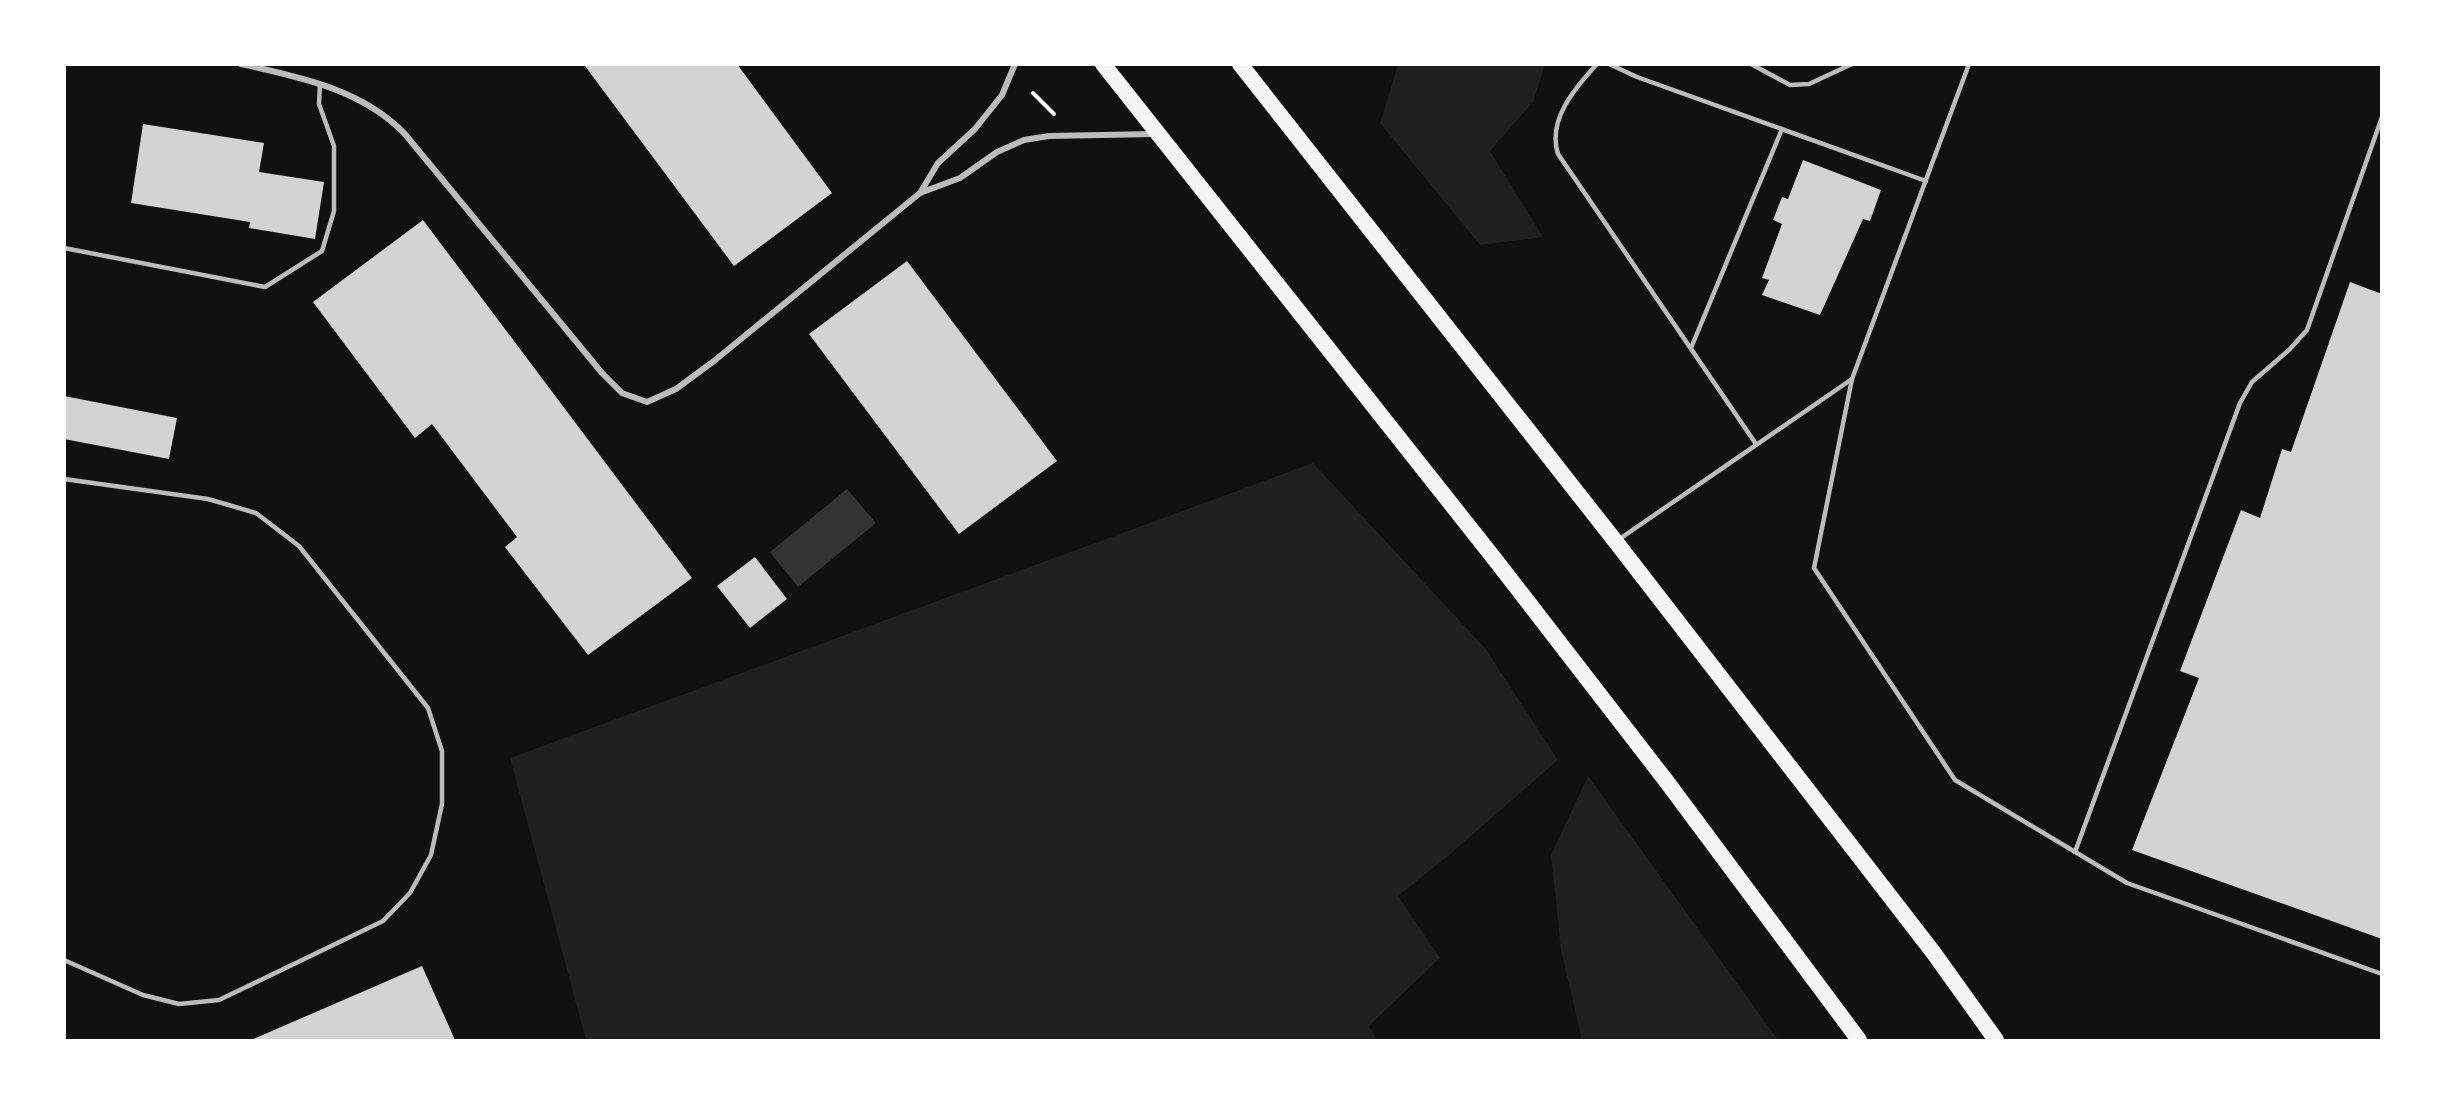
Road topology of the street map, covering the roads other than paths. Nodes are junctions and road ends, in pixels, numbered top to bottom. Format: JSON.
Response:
{"nodes":[{"id":1,"x":241,"y":64,"type":"edge"},
{"id":2,"x":1015,"y":64,"type":"edge"},
{"id":3,"x":1103,"y":64,"type":"edge"},
{"id":4,"x":1597,"y":64,"type":"edge"},
{"id":5,"x":1609,"y":64,"type":"edge"},
{"id":6,"x":1750,"y":64,"type":"edge"},
{"id":7,"x":1852,"y":64,"type":"edge"},
{"id":8,"x":1968,"y":64,"type":"edge"},
{"id":9,"x":1241,"y":65,"type":"edge"},
{"id":10,"x":320,"y":84,"type":"junction"},
{"id":11,"x":2382,"y":117,"type":"edge"},
{"id":12,"x":1782,"y":129,"type":"junction"},
{"id":13,"x":1157,"y":134,"type":"junction"},
{"id":14,"x":1926,"y":181,"type":"junction"},
{"id":15,"x":920,"y":193,"type":"junction"},
{"id":16,"x":64,"y":248,"type":"edge"},
{"id":17,"x":1691,"y":349,"type":"junction"},
{"id":18,"x":1852,"y":379,"type":"junction"},
{"id":19,"x":1756,"y":444,"type":"junction"},
{"id":20,"x":64,"y":479,"type":"edge"},
{"id":21,"x":1616,"y":542,"type":"junction"},
{"id":22,"x":2075,"y":852,"type":"junction"},
{"id":23,"x":64,"y":960,"type":"edge"},
{"id":24,"x":2382,"y":975,"type":"edge"},
{"id":25,"x":1859,"y":1041,"type":"edge"},
{"id":26,"x":1996,"y":1041,"type":"edge"}],
"edges":[{"from":1,"to":10,"type":"street"},
{"from":2,"to":15,"type":"street"},
{"from":3,"to":13,"type":"highway"},
{"from":4,"to":17,"type":"lane"},
{"from":5,"to":12,"type":"lane"},
{"from":6,"to":7,"type":"lane"},
{"from":8,"to":14,"type":"lane"},
{"from":9,"to":21,"type":"highway"},
{"from":10,"to":15,"type":"street"},
{"from":10,"to":16,"type":"lane"},
{"from":11,"to":22,"type":"lane"},
{"from":12,"to":14,"type":"lane"},
{"from":12,"to":17,"type":"lane"},
{"from":13,"to":15,"type":"street"},
{"from":13,"to":25,"type":"highway"},
{"from":14,"to":18,"type":"lane"},
{"from":17,"to":19,"type":"lane"},
{"from":18,"to":19,"type":"lane"},
{"from":18,"to":22,"type":"lane"},
{"from":19,"to":21,"type":"lane"},
{"from":20,"to":23,"type":"lane"},
{"from":21,"to":26,"type":"highway"},
{"from":22,"to":24,"type":"lane"}]}
